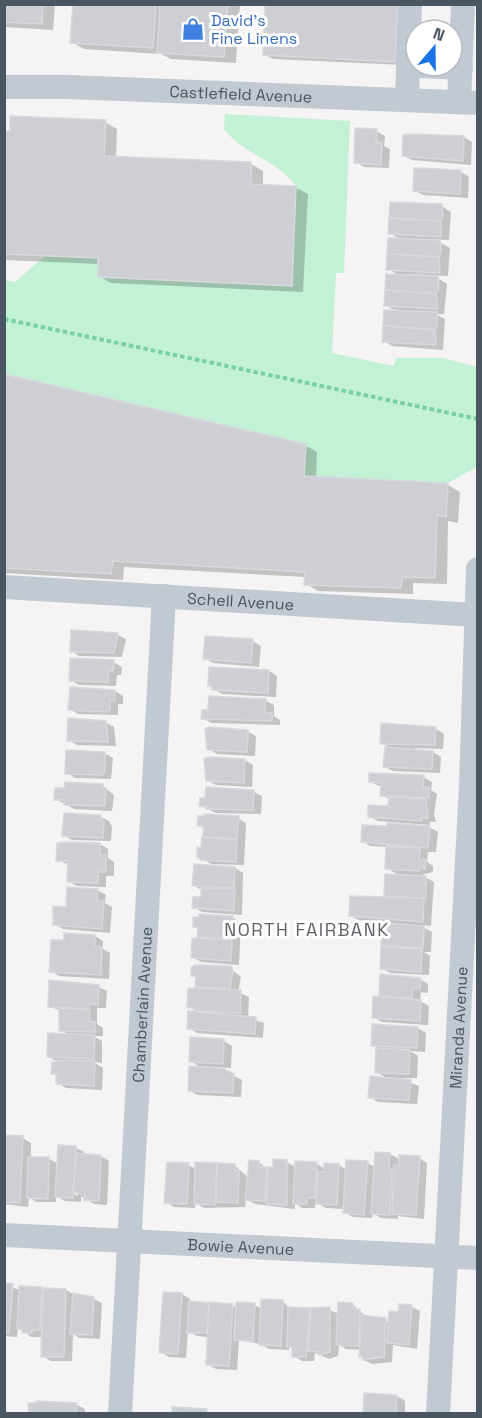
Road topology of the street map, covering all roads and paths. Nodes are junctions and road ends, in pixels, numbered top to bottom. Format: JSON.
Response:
{"nodes":[{"id":1,"x":412,"y":78,"type":"edge"},
{"id":2,"x":462,"y":78,"type":"edge"},
{"id":3,"x":4,"y":87,"type":"edge"},
{"id":4,"x":407,"y":100,"type":"junction"},
{"id":5,"x":468,"y":102,"type":"edge"},
{"id":6,"x":4,"y":319,"type":"edge"},
{"id":7,"x":477,"y":419,"type":"edge"},
{"id":8,"x":477,"y":569,"type":"edge"},
{"id":9,"x":4,"y":587,"type":"edge"},
{"id":10,"x":164,"y":596,"type":"junction"},
{"id":11,"x":476,"y":615,"type":"junction"},
{"id":12,"x":475,"y":763,"type":"edge"},
{"id":13,"x":4,"y":1235,"type":"edge"},
{"id":14,"x":129,"y":1240,"type":"junction"},
{"id":15,"x":447,"y":1256,"type":"junction"},
{"id":16,"x":477,"y":1258,"type":"edge"},
{"id":17,"x":120,"y":1413,"type":"edge"},
{"id":18,"x":438,"y":1413,"type":"edge"}],
"edges":[{"from":1,"to":4,"type":"street"},
{"from":2,"to":5,"type":"street"},
{"from":3,"to":4,"type":"street","name":"Castlefield Avenue"},
{"from":4,"to":5,"type":"street","name":"Castlefield Avenue"},
{"from":6,"to":7,"type":"path"},
{"from":8,"to":11,"type":"street","name":"Miranda Avenue"},
{"from":9,"to":10,"type":"street","name":"Schell Avenue"},
{"from":10,"to":11,"type":"street","name":"Schell Avenue"},
{"from":10,"to":14,"type":"street","name":"Chamberlain Avenue"},
{"from":11,"to":12,"type":"street","name":"Miranda Avenue"},
{"from":12,"to":15,"type":"street","name":"Miranda Avenue"},
{"from":13,"to":14,"type":"street","name":"Bowie Avenue"},
{"from":14,"to":15,"type":"street","name":"Bowie Avenue"},
{"from":14,"to":17,"type":"street","name":"Chamberlain Avenue"},
{"from":15,"to":16,"type":"street","name":"Bowie Avenue"},
{"from":15,"to":18,"type":"street","name":"Miranda Avenue"}]}
